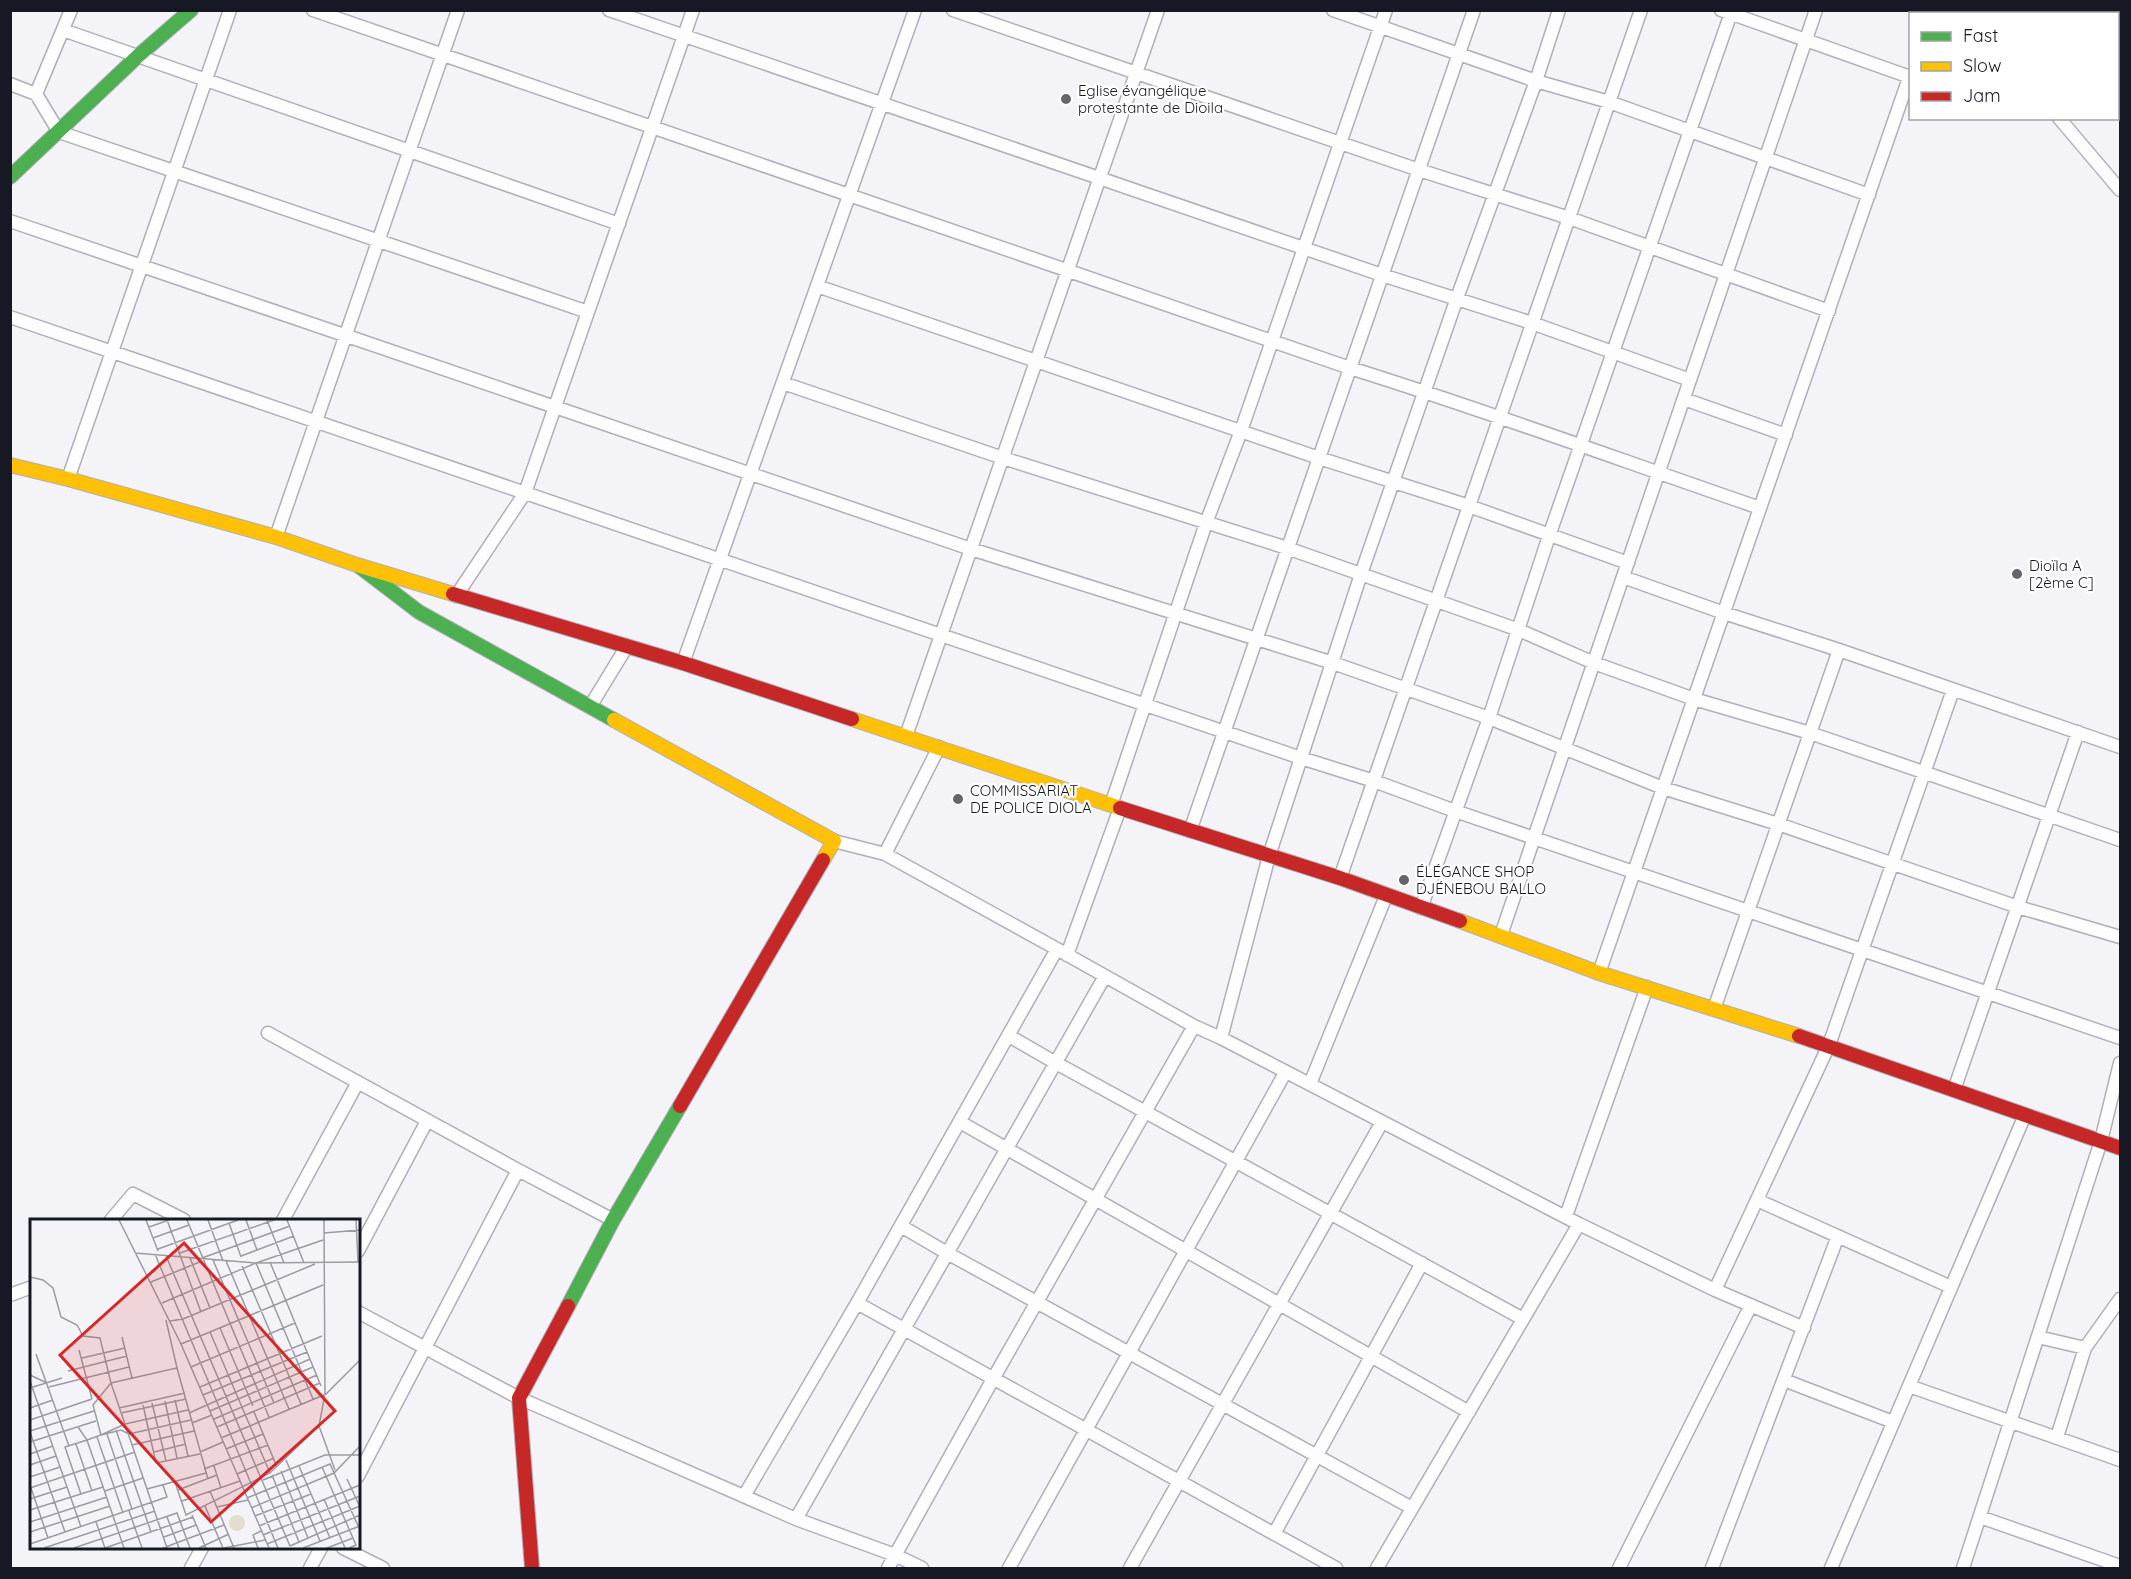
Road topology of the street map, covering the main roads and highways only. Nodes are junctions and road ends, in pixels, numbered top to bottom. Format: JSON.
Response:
{"nodes":[{"id":1,"x":191,"y":10,"type":"edge"},
{"id":2,"x":10,"y":177,"type":"edge"},
{"id":3,"x":10,"y":465,"type":"edge"},
{"id":4,"x":357,"y":565,"type":"junction"},
{"id":5,"x":2121,"y":1148,"type":"edge"},
{"id":6,"x":532,"y":1569,"type":"edge"}],
"edges":[{"from":1,"to":2,"type":"main road"},
{"from":3,"to":4,"type":"main road"},
{"from":4,"to":5,"type":"main road"},
{"from":4,"to":6,"type":"main road"}]}
